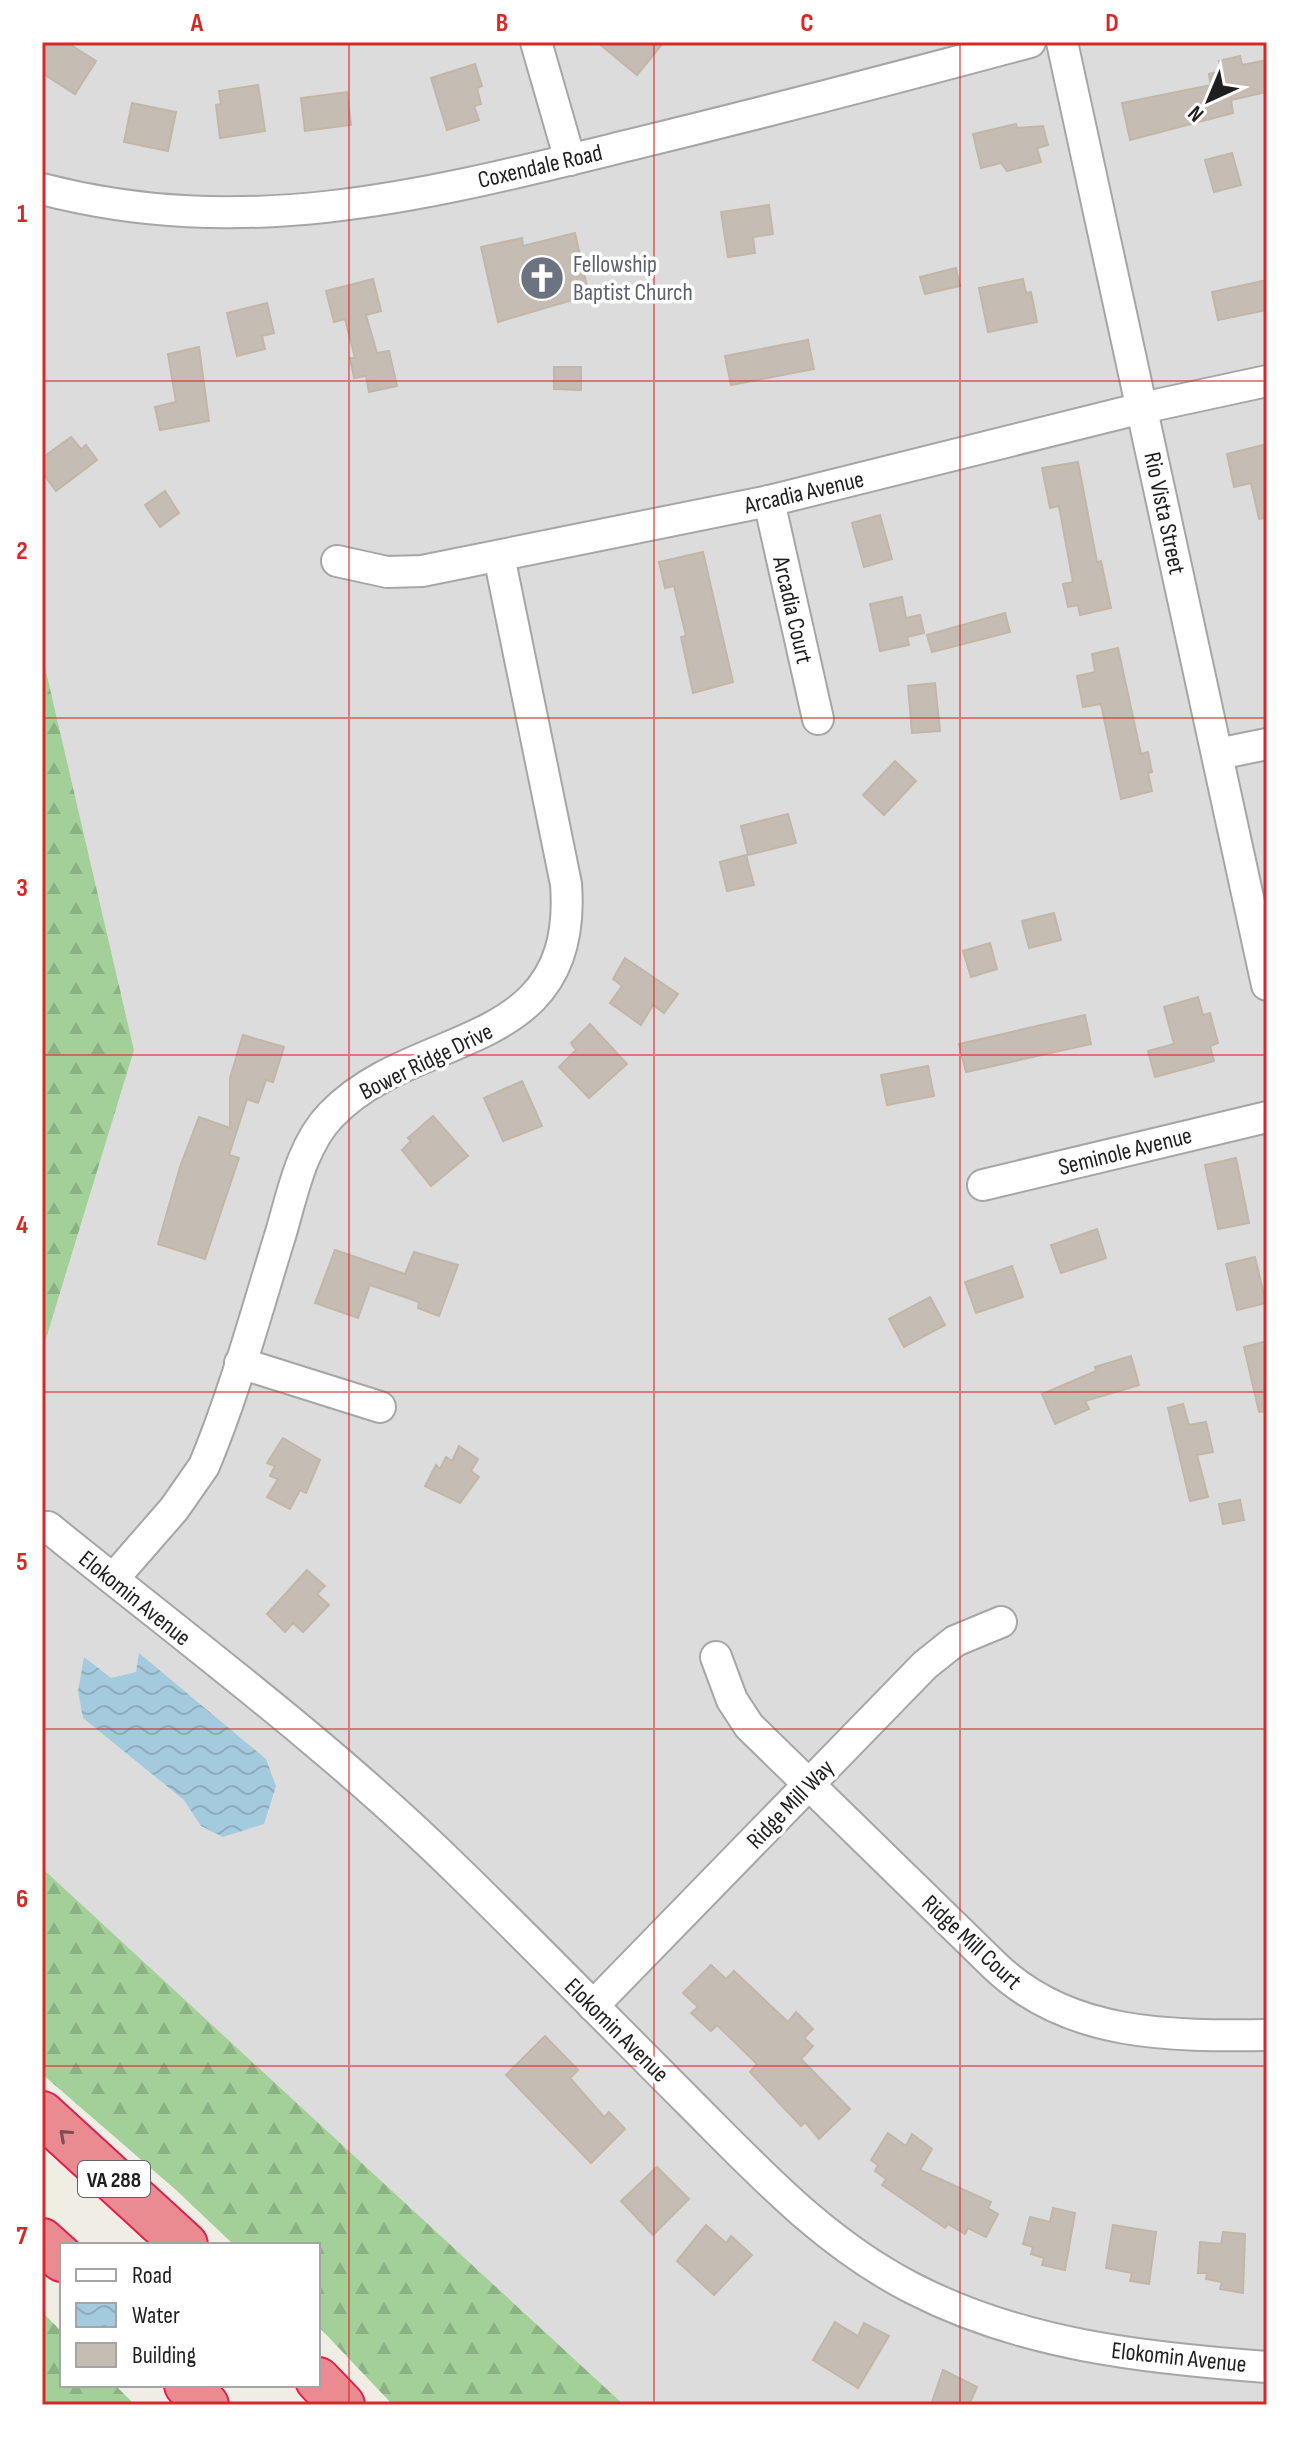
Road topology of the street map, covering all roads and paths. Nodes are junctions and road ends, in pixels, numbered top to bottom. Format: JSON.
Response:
{"nodes":[{"id":1,"x":536,"y":42,"type":"edge"},
{"id":2,"x":1030,"y":42,"type":"edge"},
{"id":3,"x":1062,"y":42,"type":"edge"},
{"id":4,"x":570,"y":160,"type":"junction"},
{"id":5,"x":42,"y":189,"type":"edge"},
{"id":6,"x":1267,"y":381,"type":"edge"},
{"id":7,"x":1142,"y":408,"type":"junction"},
{"id":8,"x":769,"y":501,"type":"junction"},
{"id":9,"x":499,"y":556,"type":"junction"},
{"id":10,"x":337,"y":561,"type":"dead end"},
{"id":11,"x":818,"y":719,"type":"dead end"},
{"id":12,"x":1267,"y":744,"type":"edge"},
{"id":13,"x":1218,"y":754,"type":"junction"},
{"id":14,"x":1267,"y":985,"type":"edge"},
{"id":15,"x":1267,"y":1117,"type":"edge"},
{"id":16,"x":983,"y":1185,"type":"dead end"},
{"id":17,"x":240,"y":1363,"type":"junction"},
{"id":18,"x":380,"y":1407,"type":"dead end"},
{"id":19,"x":48,"y":1527,"type":"dead end"},
{"id":20,"x":113,"y":1579,"type":"junction"},
{"id":21,"x":1001,"y":1622,"type":"dead end"},
{"id":22,"x":716,"y":1657,"type":"dead end"},
{"id":23,"x":807,"y":1786,"type":"junction"},
{"id":24,"x":593,"y":2006,"type":"junction"},
{"id":25,"x":1267,"y":2035,"type":"edge"},
{"id":26,"x":42,"y":2114,"type":"edge"},
{"id":27,"x":42,"y":2241,"type":"edge"},
{"id":28,"x":183,"y":2243,"type":"edge"},
{"id":29,"x":60,"y":2257,"type":"edge"},
{"id":30,"x":1267,"y":2367,"type":"edge"},
{"id":31,"x":320,"y":2382,"type":"edge"},
{"id":32,"x":189,"y":2387,"type":"edge"},
{"id":33,"x":206,"y":2405,"type":"edge"},
{"id":34,"x":342,"y":2405,"type":"edge"}],
"edges":[{"from":1,"to":4,"type":"street"},
{"from":2,"to":4,"type":"street","name":"Coxendale Road"},
{"from":3,"to":7,"type":"street","name":"Rio Vista Street"},
{"from":4,"to":5,"type":"street","name":"Coxendale Road"},
{"from":6,"to":7,"type":"street","name":"Arcadia Avenue"},
{"from":7,"to":8,"type":"street","name":"Arcadia Avenue"},
{"from":7,"to":13,"type":"street","name":"Rio Vista Street"},
{"from":8,"to":9,"type":"street","name":"Arcadia Avenue"},
{"from":8,"to":11,"type":"street","name":"Arcadia Court"},
{"from":9,"to":10,"type":"street","name":"Arcadia Avenue"},
{"from":9,"to":17,"type":"street","name":"Bower Ridge Drive"},
{"from":12,"to":13,"type":"street"},
{"from":13,"to":14,"type":"street","name":"Rio Vista Street"},
{"from":15,"to":16,"type":"street","name":"Seminole Avenue"},
{"from":17,"to":18,"type":"street"},
{"from":17,"to":20,"type":"street","name":"Bower Ridge Drive"},
{"from":19,"to":20,"type":"street","name":"Elokomin Avenue"},
{"from":20,"to":24,"type":"street","name":"Elokomin Avenue"},
{"from":21,"to":23,"type":"street","name":"Ridge Mill Way"},
{"from":22,"to":23,"type":"street","name":"Ridge Mill Court"},
{"from":23,"to":24,"type":"street","name":"Ridge Mill Way"},
{"from":23,"to":25,"type":"street","name":"Ridge Mill Court"},
{"from":24,"to":30,"type":"street","name":"Elokomin Avenue"},
{"from":28,"to":26,"type":"highway","number":"VA 288","one_way":true},
{"from":27,"to":29,"type":"highway"},
{"from":31,"to":34,"type":"highway"},
{"from":32,"to":33,"type":"highway"}]}
